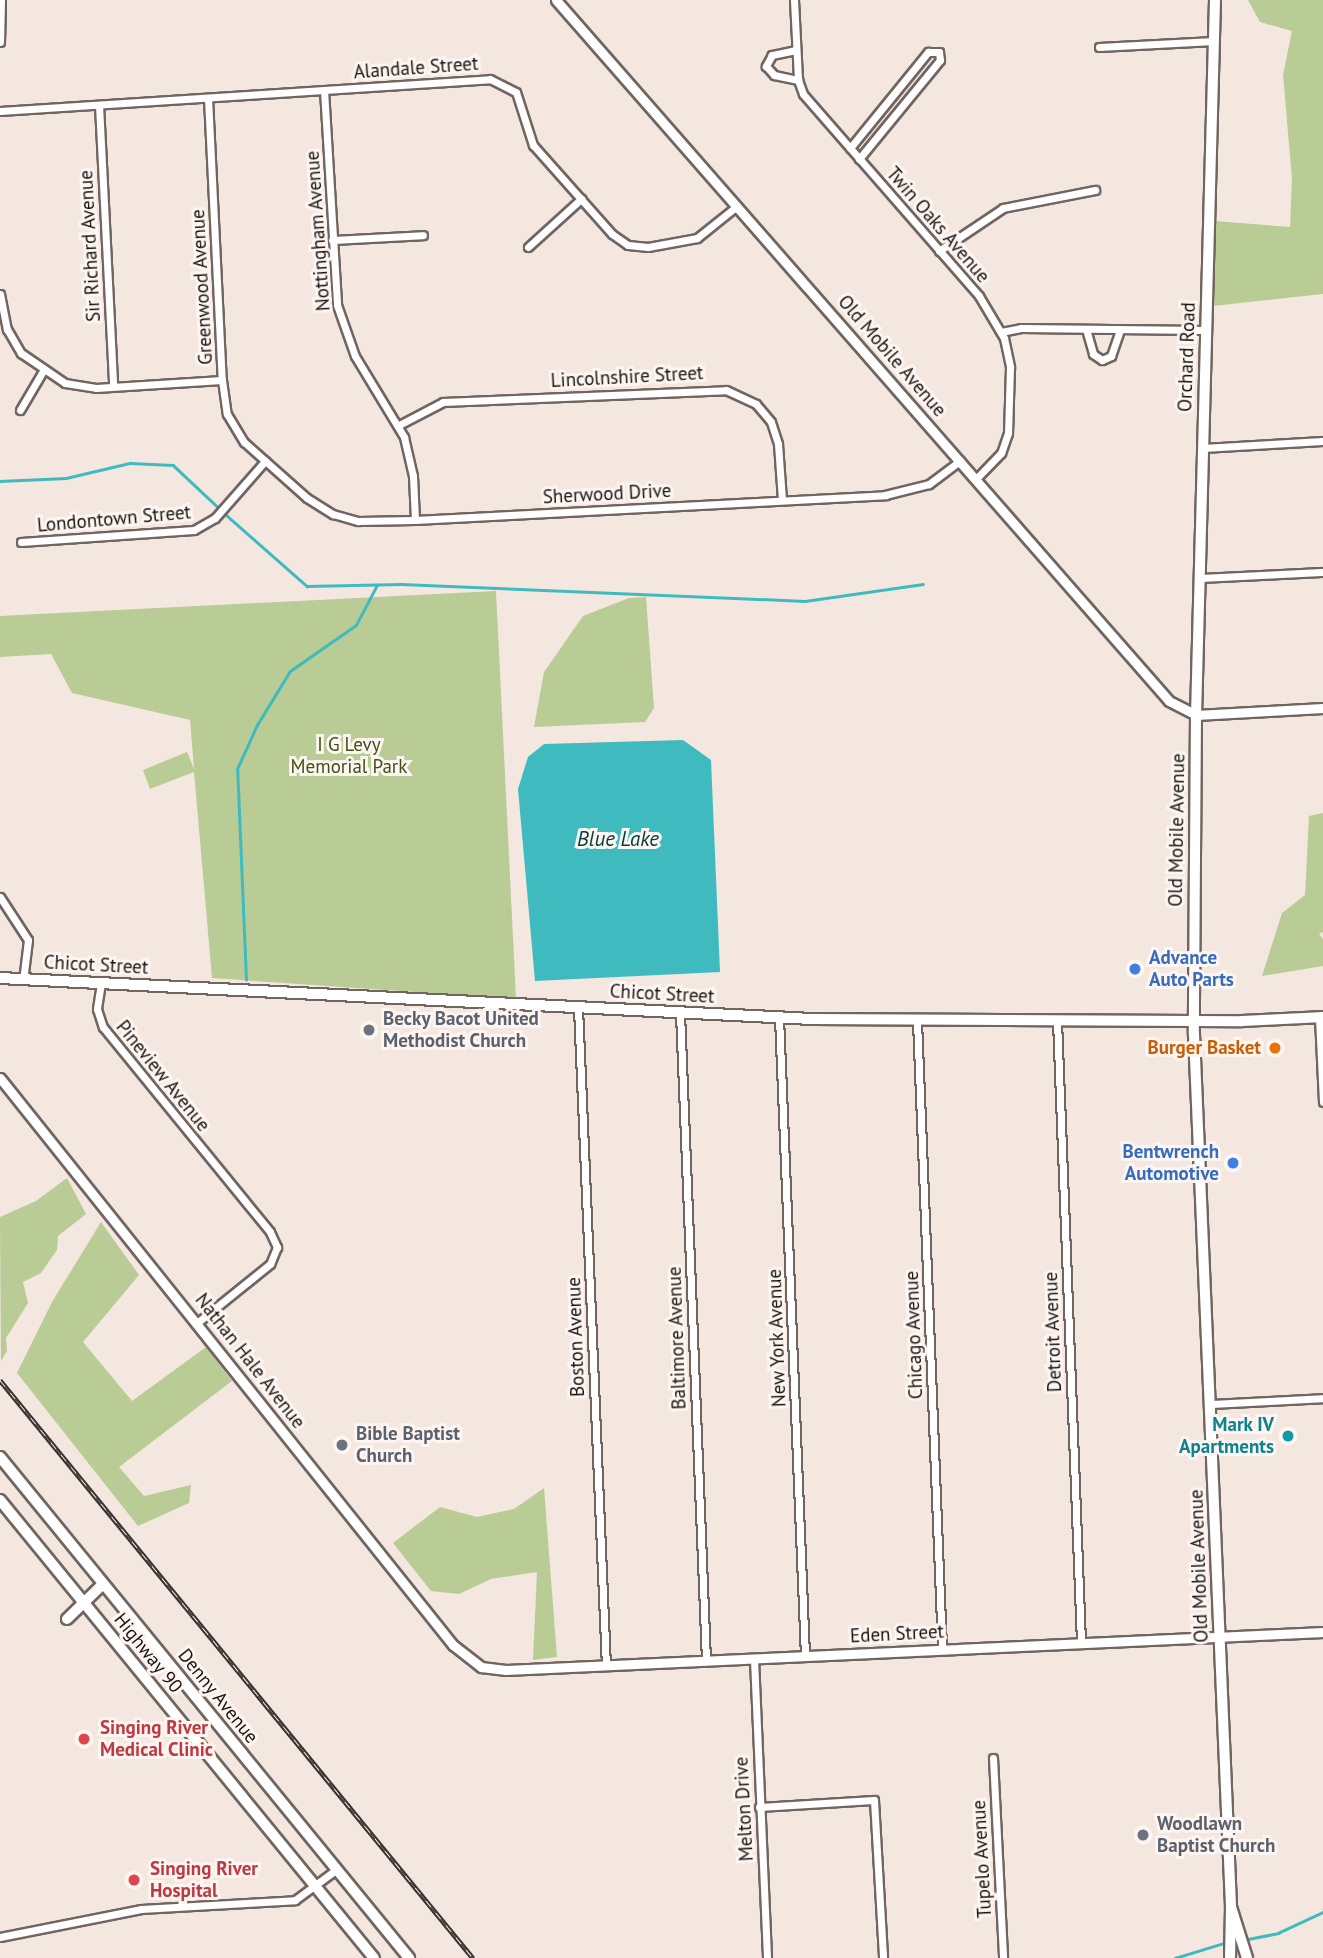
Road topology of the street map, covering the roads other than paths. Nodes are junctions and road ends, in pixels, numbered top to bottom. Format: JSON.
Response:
{"nodes":[{"id":1,"x":1,"y":0,"type":"edge"},
{"id":2,"x":556,"y":0,"type":"edge"},
{"id":3,"x":794,"y":0,"type":"edge"},
{"id":4,"x":1215,"y":0,"type":"edge"},
{"id":5,"x":1214,"y":41,"type":"junction"},
{"id":6,"x":0,"y":43,"type":"edge"},
{"id":7,"x":1099,"y":47,"type":"dead end"},
{"id":8,"x":796,"y":50,"type":"junction"},
{"id":9,"x":798,"y":80,"type":"junction"},
{"id":10,"x":324,"y":90,"type":"junction"},
{"id":11,"x":208,"y":98,"type":"junction"},
{"id":12,"x":99,"y":105,"type":"junction"},
{"id":13,"x":0,"y":111,"type":"edge"},
{"id":14,"x":849,"y":148,"type":"junction"},
{"id":15,"x":859,"y":159,"type":"junction"},
{"id":16,"x":1095,"y":190,"type":"dead end"},
{"id":17,"x":581,"y":200,"type":"junction"},
{"id":18,"x":737,"y":206,"type":"junction"},
{"id":19,"x":423,"y":235,"type":"dead end"},
{"id":20,"x":332,"y":240,"type":"junction"},
{"id":21,"x":528,"y":247,"type":"dead end"},
{"id":22,"x":939,"y":251,"type":"junction"},
{"id":23,"x":0,"y":293,"type":"edge"},
{"id":24,"x":1086,"y":329,"type":"junction"},
{"id":25,"x":1120,"y":330,"type":"junction"},
{"id":26,"x":1205,"y":330,"type":"junction"},
{"id":27,"x":1001,"y":332,"type":"junction"},
{"id":28,"x":43,"y":371,"type":"junction"},
{"id":29,"x":222,"y":380,"type":"junction"},
{"id":30,"x":113,"y":386,"type":"junction"},
{"id":31,"x":20,"y":410,"type":"dead end"},
{"id":32,"x":399,"y":425,"type":"junction"},
{"id":33,"x":1323,"y":441,"type":"edge"},
{"id":34,"x":1202,"y":448,"type":"junction"},
{"id":35,"x":265,"y":461,"type":"junction"},
{"id":36,"x":960,"y":461,"type":"junction"},
{"id":37,"x":976,"y":479,"type":"junction"},
{"id":38,"x":782,"y":500,"type":"junction"},
{"id":39,"x":415,"y":520,"type":"junction"},
{"id":40,"x":21,"y":542,"type":"dead end"},
{"id":41,"x":1323,"y":572,"type":"edge"},
{"id":42,"x":1199,"y":578,"type":"junction"},
{"id":43,"x":1323,"y":708,"type":"edge"},
{"id":44,"x":1196,"y":715,"type":"junction"},
{"id":45,"x":0,"y":897,"type":"edge"},
{"id":46,"x":0,"y":978,"type":"edge"},
{"id":47,"x":23,"y":979,"type":"junction"},
{"id":48,"x":101,"y":983,"type":"junction"},
{"id":49,"x":578,"y":1007,"type":"junction"},
{"id":50,"x":680,"y":1013,"type":"junction"},
{"id":51,"x":779,"y":1017,"type":"junction"},
{"id":52,"x":1321,"y":1017,"type":"edge"},
{"id":53,"x":917,"y":1020,"type":"junction"},
{"id":54,"x":1057,"y":1020,"type":"junction"},
{"id":55,"x":1194,"y":1021,"type":"junction"},
{"id":56,"x":0,"y":1078,"type":"edge"},
{"id":57,"x":1323,"y":1102,"type":"edge"},
{"id":58,"x":198,"y":1322,"type":"junction"},
{"id":59,"x":1323,"y":1398,"type":"edge"},
{"id":60,"x":1210,"y":1404,"type":"junction"},
{"id":61,"x":0,"y":1457,"type":"edge"},
{"id":62,"x":0,"y":1500,"type":"edge"},
{"id":63,"x":103,"y":1584,"type":"junction"},
{"id":64,"x":84,"y":1603,"type":"junction"},
{"id":65,"x":67,"y":1619,"type":"dead end"},
{"id":66,"x":1323,"y":1632,"type":"edge"},
{"id":67,"x":1219,"y":1636,"type":"junction"},
{"id":68,"x":1082,"y":1642,"type":"junction"},
{"id":69,"x":942,"y":1649,"type":"junction"},
{"id":70,"x":805,"y":1656,"type":"junction"},
{"id":71,"x":754,"y":1659,"type":"junction"},
{"id":72,"x":706,"y":1661,"type":"junction"},
{"id":73,"x":474,"y":1664,"type":"joint"},
{"id":74,"x":606,"y":1666,"type":"junction"},
{"id":75,"x":993,"y":1758,"type":"dead end"},
{"id":76,"x":759,"y":1807,"type":"junction"},
{"id":77,"x":337,"y":1869,"type":"junction"},
{"id":78,"x":315,"y":1885,"type":"junction"},
{"id":79,"x":1231,"y":1906,"type":"junction"},
{"id":80,"x":0,"y":1937,"type":"edge"},
{"id":81,"x":1229,"y":1957,"type":"edge"},
{"id":82,"x":1246,"y":1957,"type":"edge"},
{"id":83,"x":374,"y":1958,"type":"edge"},
{"id":84,"x":409,"y":1958,"type":"edge"},
{"id":85,"x":767,"y":1958,"type":"edge"},
{"id":86,"x":883,"y":1958,"type":"edge"},
{"id":87,"x":1003,"y":1958,"type":"edge"}],
"edges":[{"from":1,"to":6,"type":"street"},
{"from":2,"to":18,"type":"street","name":"Old Mobile Avenue"},
{"from":3,"to":8,"type":"street","name":"Twin Oaks Avenue"},
{"from":4,"to":5,"type":"main road","name":"Orchard Road"},
{"from":5,"to":7,"type":"street"},
{"from":5,"to":26,"type":"main road","name":"Orchard Road"},
{"from":8,"to":9,"type":"street","name":"Twin Oaks Avenue"},
{"from":8,"to":9,"type":"street"},
{"from":9,"to":14,"type":"street","name":"Twin Oaks Avenue"},
{"from":10,"to":11,"type":"street","name":"Alandale Street"},
{"from":10,"to":17,"type":"street","name":"Alandale Street"},
{"from":10,"to":20,"type":"street","name":"Nottingham Avenue"},
{"from":11,"to":12,"type":"street","name":"Alandale Street"},
{"from":11,"to":29,"type":"street","name":"Greenwood Avenue"},
{"from":12,"to":13,"type":"street","name":"Alandale Street"},
{"from":12,"to":30,"type":"street","name":"Sir Richard Avenue"},
{"from":14,"to":15,"type":"street","name":"Twin Oaks Avenue"},
{"from":14,"to":15,"type":"street"},
{"from":15,"to":22,"type":"street","name":"Twin Oaks Avenue"},
{"from":16,"to":22,"type":"street"},
{"from":17,"to":18,"type":"street","name":"Alandale Street"},
{"from":17,"to":21,"type":"street"},
{"from":18,"to":36,"type":"street","name":"Old Mobile Avenue"},
{"from":19,"to":20,"type":"street"},
{"from":20,"to":32,"type":"street","name":"Nottingham Avenue"},
{"from":22,"to":27,"type":"street","name":"Twin Oaks Avenue"},
{"from":23,"to":28,"type":"street"},
{"from":24,"to":25,"type":"street"},
{"from":24,"to":25,"type":"street"},
{"from":24,"to":27,"type":"street"},
{"from":25,"to":26,"type":"street"},
{"from":26,"to":34,"type":"main road","name":"Orchard Road"},
{"from":27,"to":37,"type":"street","name":"Twin Oaks Avenue"},
{"from":28,"to":30,"type":"street"},
{"from":28,"to":31,"type":"street"},
{"from":29,"to":30,"type":"street"},
{"from":29,"to":35,"type":"street","name":"Greenwood Avenue"},
{"from":32,"to":38,"type":"street","name":"Lincolnshire Street"},
{"from":32,"to":39,"type":"street","name":"Nottingham Avenue"},
{"from":33,"to":34,"type":"street"},
{"from":34,"to":42,"type":"main road","name":"Orchard Road"},
{"from":35,"to":39,"type":"street","name":"Sherwood Drive"},
{"from":35,"to":40,"type":"street","name":"Londontown Street"},
{"from":36,"to":37,"type":"street","name":"Old Mobile Avenue"},
{"from":36,"to":38,"type":"street","name":"Sherwood Drive"},
{"from":37,"to":44,"type":"street","name":"Old Mobile Avenue"},
{"from":38,"to":39,"type":"street","name":"Sherwood Drive"},
{"from":41,"to":42,"type":"street"},
{"from":42,"to":44,"type":"main road","name":"Orchard Road"},
{"from":43,"to":44,"type":"street"},
{"from":44,"to":55,"type":"main road","name":"Old Mobile Avenue"},
{"from":45,"to":47,"type":"street"},
{"from":46,"to":47,"type":"main road","name":"Chicot Street"},
{"from":47,"to":48,"type":"main road","name":"Chicot Street"},
{"from":48,"to":49,"type":"main road","name":"Chicot Street"},
{"from":48,"to":58,"type":"street","name":"Pineview Avenue"},
{"from":49,"to":50,"type":"main road","name":"Chicot Street"},
{"from":49,"to":74,"type":"street","name":"Boston Avenue"},
{"from":50,"to":51,"type":"main road","name":"Chicot Street"},
{"from":50,"to":72,"type":"street","name":"Baltimore Avenue"},
{"from":51,"to":53,"type":"main road","name":"Chicot Street"},
{"from":51,"to":70,"type":"street","name":"New York Avenue"},
{"from":52,"to":55,"type":"main road","name":"Chicot Street"},
{"from":52,"to":57,"type":"street"},
{"from":53,"to":54,"type":"main road","name":"Chicot Street"},
{"from":53,"to":69,"type":"street","name":"Chicago Avenue"},
{"from":54,"to":55,"type":"main road","name":"Chicot Street"},
{"from":54,"to":68,"type":"street","name":"Detroit Avenue"},
{"from":55,"to":60,"type":"main road","name":"Old Mobile Avenue"},
{"from":56,"to":58,"type":"street","name":"Nathan Hale Avenue"},
{"from":58,"to":73,"type":"street","name":"Nathan Hale Avenue"},
{"from":59,"to":60,"type":"street"},
{"from":60,"to":67,"type":"main road","name":"Old Mobile Avenue"},
{"from":61,"to":63,"type":"main road","name":"Denny Avenue"},
{"from":62,"to":64,"type":"main road","name":"Highway 90"},
{"from":63,"to":64,"type":"main road"},
{"from":63,"to":77,"type":"main road","name":"Denny Avenue"},
{"from":64,"to":65,"type":"main road"},
{"from":64,"to":78,"type":"main road","name":"Highway 90"},
{"from":66,"to":67,"type":"street","name":"Eden Street"},
{"from":67,"to":68,"type":"street","name":"Eden Street"},
{"from":67,"to":79,"type":"main road","name":"Old Mobile Avenue"},
{"from":68,"to":69,"type":"street","name":"Eden Street"},
{"from":69,"to":70,"type":"street","name":"Eden Street"},
{"from":70,"to":71,"type":"street","name":"Eden Street"},
{"from":71,"to":72,"type":"street","name":"Eden Street"},
{"from":71,"to":76,"type":"street","name":"Melton Drive"},
{"from":72,"to":74,"type":"street","name":"Eden Street"},
{"from":73,"to":74,"type":"street","name":"Eden Street"},
{"from":75,"to":87,"type":"street","name":"Tupelo Avenue"},
{"from":76,"to":85,"type":"street","name":"Melton Drive"},
{"from":76,"to":86,"type":"street"},
{"from":77,"to":78,"type":"street"},
{"from":77,"to":84,"type":"main road","name":"Denny Avenue"},
{"from":78,"to":80,"type":"street"},
{"from":78,"to":83,"type":"main road","name":"Highway 90"},
{"from":79,"to":81,"type":"main road","name":"Old Mobile Avenue"},
{"from":79,"to":82,"type":"main road","name":"Old Mobile Avenue"},
{"from":81,"to":82,"type":"main road","name":"Old Mobile Avenue"}]}
